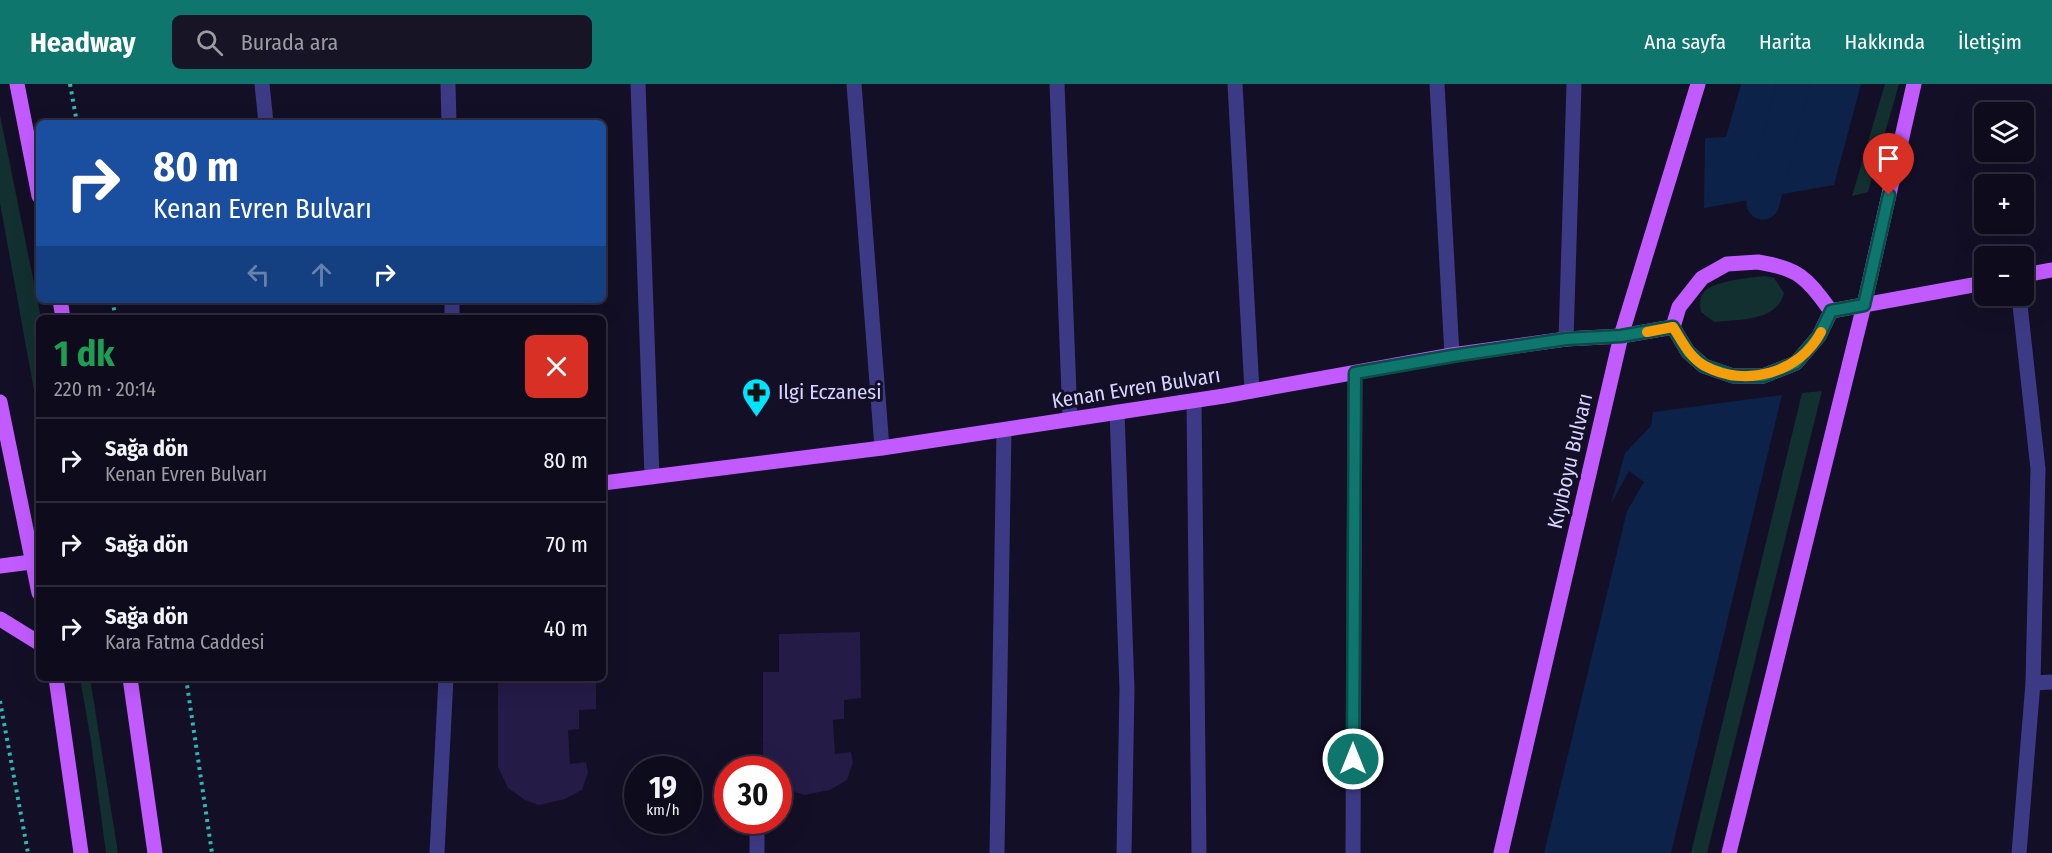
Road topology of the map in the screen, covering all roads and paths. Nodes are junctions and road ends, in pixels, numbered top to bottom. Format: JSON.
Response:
{"nodes":[{"id":1,"x":17,"y":84,"type":"edge"},
{"id":2,"x":70,"y":84,"type":"edge"},
{"id":3,"x":262,"y":84,"type":"edge"},
{"id":4,"x":448,"y":84,"type":"edge"},
{"id":5,"x":638,"y":84,"type":"edge"},
{"id":6,"x":854,"y":84,"type":"edge"},
{"id":7,"x":1057,"y":84,"type":"edge"},
{"id":8,"x":1235,"y":84,"type":"edge"},
{"id":9,"x":1437,"y":84,"type":"edge"},
{"id":10,"x":1574,"y":84,"type":"edge"},
{"id":11,"x":1698,"y":84,"type":"edge"},
{"id":12,"x":1914,"y":84,"type":"edge"},
{"id":13,"x":76,"y":120,"type":"edge"},
{"id":14,"x":266,"y":120,"type":"edge"},
{"id":15,"x":449,"y":120,"type":"edge"},
{"id":16,"x":36,"y":181,"type":"edge"},
{"id":17,"x":2052,"y":270,"type":"edge"},
{"id":18,"x":2034,"y":273,"type":"edge"},
{"id":19,"x":1974,"y":285,"type":"edge"},
{"id":20,"x":1864,"y":305,"type":"junction"},
{"id":21,"x":2020,"y":306,"type":"edge"},
{"id":22,"x":1831,"y":311,"type":"junction"},
{"id":23,"x":1673,"y":327,"type":"junction"},
{"id":24,"x":1621,"y":336,"type":"junction"},
{"id":25,"x":1566,"y":339,"type":"junction"},
{"id":26,"x":1452,"y":356,"type":"junction"},
{"id":27,"x":1355,"y":373,"type":"junction"},
{"id":28,"x":1252,"y":391,"type":"junction"},
{"id":29,"x":1194,"y":401,"type":"junction"},
{"id":30,"x":0,"y":402,"type":"edge"},
{"id":31,"x":1117,"y":412,"type":"junction"},
{"id":32,"x":1070,"y":419,"type":"junction"},
{"id":33,"x":1004,"y":430,"type":"junction"},
{"id":34,"x":882,"y":448,"type":"junction"},
{"id":35,"x":652,"y":477,"type":"junction"},
{"id":36,"x":606,"y":483,"type":"edge"},
{"id":37,"x":36,"y":561,"type":"edge"},
{"id":38,"x":0,"y":566,"type":"edge"},
{"id":39,"x":0,"y":619,"type":"edge"},
{"id":40,"x":36,"y":641,"type":"edge"},
{"id":41,"x":56,"y":681,"type":"edge"},
{"id":42,"x":130,"y":681,"type":"edge"},
{"id":43,"x":186,"y":681,"type":"edge"},
{"id":44,"x":446,"y":681,"type":"edge"},
{"id":45,"x":2052,"y":682,"type":"edge"},
{"id":46,"x":2033,"y":683,"type":"junction"},
{"id":47,"x":0,"y":701,"type":"edge"},
{"id":48,"x":757,"y":836,"type":"dead end"},
{"id":49,"x":28,"y":853,"type":"edge"},
{"id":50,"x":81,"y":853,"type":"edge"},
{"id":51,"x":155,"y":853,"type":"edge"},
{"id":52,"x":212,"y":853,"type":"edge"},
{"id":53,"x":437,"y":853,"type":"edge"},
{"id":54,"x":757,"y":853,"type":"edge"},
{"id":55,"x":997,"y":853,"type":"edge"},
{"id":56,"x":1124,"y":853,"type":"edge"},
{"id":57,"x":1199,"y":853,"type":"edge"},
{"id":58,"x":1353,"y":853,"type":"edge"},
{"id":59,"x":1501,"y":853,"type":"edge"},
{"id":60,"x":1729,"y":853,"type":"edge"},
{"id":61,"x":2019,"y":853,"type":"edge"}],
"edges":[{"from":1,"to":16,"type":"main road"},
{"from":2,"to":13,"type":"path"},
{"from":3,"to":14,"type":"street"},
{"from":4,"to":15,"type":"street"},
{"from":5,"to":35,"type":"street"},
{"from":6,"to":34,"type":"street"},
{"from":7,"to":32,"type":"street"},
{"from":8,"to":28,"type":"street"},
{"from":9,"to":26,"type":"street"},
{"from":10,"to":25,"type":"street"},
{"from":11,"to":24,"type":"main road","name":"Kıyıboyu Bulvarı"},
{"from":12,"to":20,"type":"main road"},
{"from":17,"to":18,"type":"main road"},
{"from":19,"to":20,"type":"main road"},
{"from":20,"to":22,"type":"main road"},
{"from":20,"to":60,"type":"main road"},
{"from":21,"to":46,"type":"street"},
{"from":22,"to":23,"type":"main road"},
{"from":22,"to":23,"type":"main road"},
{"from":23,"to":24,"type":"main road","name":"Kenan Evren Bulvarı"},
{"from":24,"to":25,"type":"main road","name":"Kenan Evren Bulvarı"},
{"from":24,"to":59,"type":"main road","name":"Kıyıboyu Bulvarı"},
{"from":25,"to":26,"type":"main road","name":"Kenan Evren Bulvarı"},
{"from":26,"to":27,"type":"main road","name":"Kenan Evren Bulvarı"},
{"from":27,"to":28,"type":"main road","name":"Kenan Evren Bulvarı"},
{"from":27,"to":58,"type":"street"},
{"from":28,"to":29,"type":"main road","name":"Kenan Evren Bulvarı"},
{"from":29,"to":31,"type":"main road","name":"Kenan Evren Bulvarı"},
{"from":29,"to":57,"type":"street"},
{"from":30,"to":37,"type":"main road"},
{"from":31,"to":32,"type":"main road","name":"Kenan Evren Bulvarı"},
{"from":31,"to":56,"type":"street"},
{"from":32,"to":33,"type":"main road","name":"Kenan Evren Bulvarı"},
{"from":33,"to":34,"type":"main road","name":"Kenan Evren Bulvarı"},
{"from":33,"to":55,"type":"street"},
{"from":34,"to":35,"type":"main road","name":"Kenan Evren Bulvarı"},
{"from":35,"to":36,"type":"main road","name":"Kenan Evren Bulvarı"},
{"from":37,"to":38,"type":"main road"},
{"from":39,"to":40,"type":"main road"},
{"from":41,"to":50,"type":"main road"},
{"from":42,"to":51,"type":"main road"},
{"from":43,"to":52,"type":"path"},
{"from":44,"to":53,"type":"street"},
{"from":45,"to":46,"type":"street"},
{"from":46,"to":61,"type":"street"},
{"from":47,"to":49,"type":"path"},
{"from":48,"to":54,"type":"street"}]}
